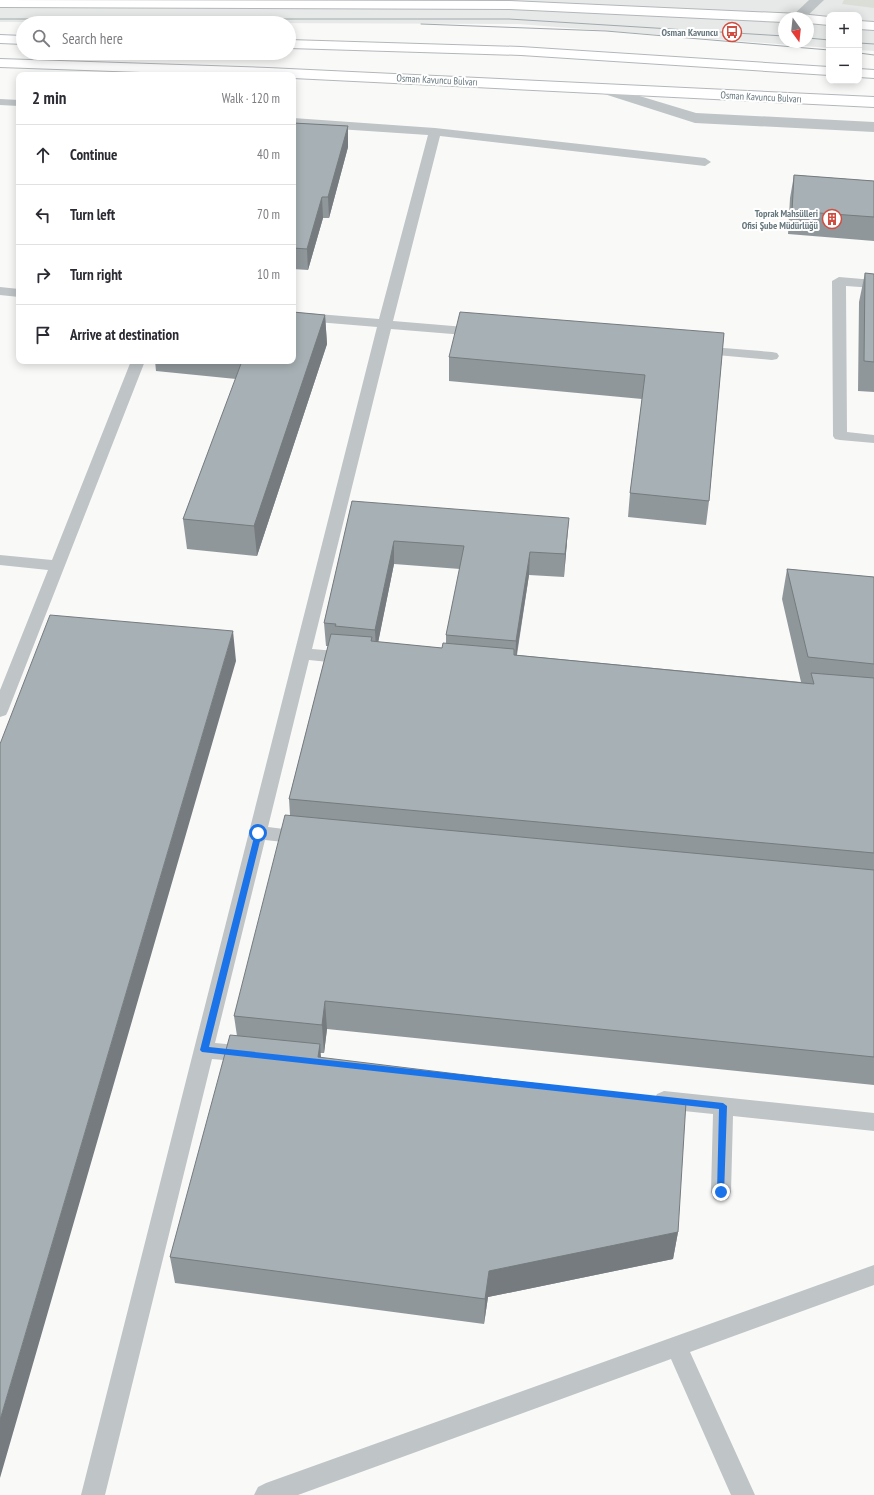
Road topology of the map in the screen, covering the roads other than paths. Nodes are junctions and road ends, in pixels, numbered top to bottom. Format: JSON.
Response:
{"nodes":[{"id":1,"x":817,"y":0,"type":"edge"},
{"id":2,"x":509,"y":2,"type":"edge"},
{"id":3,"x":0,"y":3,"type":"edge"},
{"id":4,"x":804,"y":12,"type":"edge"},
{"id":5,"x":778,"y":17,"type":"edge"},
{"id":6,"x":814,"y":20,"type":"edge"},
{"id":7,"x":826,"y":21,"type":"edge"},
{"id":8,"x":862,"y":25,"type":"edge"},
{"id":9,"x":874,"y":26,"type":"edge"},
{"id":10,"x":0,"y":39,"type":"edge"},
{"id":11,"x":16,"y":40,"type":"edge"},
{"id":12,"x":296,"y":44,"type":"edge"},
{"id":13,"x":0,"y":63,"type":"edge"},
{"id":14,"x":826,"y":71,"type":"edge"},
{"id":15,"x":268,"y":72,"type":"edge"},
{"id":16,"x":296,"y":73,"type":"edge"},
{"id":17,"x":862,"y":73,"type":"edge"},
{"id":18,"x":874,"y":74,"type":"edge"},
{"id":19,"x":603,"y":89,"type":"junction"},
{"id":20,"x":0,"y":102,"type":"edge"},
{"id":21,"x":874,"y":102,"type":"edge"},
{"id":22,"x":16,"y":103,"type":"edge"},
{"id":23,"x":296,"y":122,"type":"edge"},
{"id":24,"x":874,"y":127,"type":"edge"},
{"id":25,"x":435,"y":132,"type":"junction"},
{"id":26,"x":705,"y":162,"type":"dead end"},
{"id":27,"x":874,"y":284,"type":"edge"},
{"id":28,"x":0,"y":291,"type":"edge"},
{"id":29,"x":16,"y":293,"type":"edge"},
{"id":30,"x":296,"y":316,"type":"edge"},
{"id":31,"x":385,"y":324,"type":"junction"},
{"id":32,"x":488,"y":332,"type":"edge"},
{"id":33,"x":685,"y":349,"type":"edge"},
{"id":34,"x":772,"y":356,"type":"dead end"},
{"id":35,"x":137,"y":364,"type":"edge"},
{"id":36,"x":874,"y":439,"type":"edge"},
{"id":37,"x":0,"y":560,"type":"edge"},
{"id":38,"x":57,"y":566,"type":"junction"},
{"id":39,"x":303,"y":654,"type":"junction"},
{"id":40,"x":366,"y":659,"type":"edge"},
{"id":41,"x":0,"y":712,"type":"edge"},
{"id":42,"x":258,"y":833,"type":"junction"},
{"id":43,"x":322,"y":839,"type":"edge"},
{"id":44,"x":204,"y":1050,"type":"junction"},
{"id":45,"x":267,"y":1057,"type":"edge"},
{"id":46,"x":645,"y":1098,"type":"edge"},
{"id":47,"x":723,"y":1106,"type":"junction"},
{"id":48,"x":874,"y":1122,"type":"edge"},
{"id":49,"x":721,"y":1192,"type":"dead end"},
{"id":50,"x":874,"y":1275,"type":"edge"},
{"id":51,"x":677,"y":1347,"type":"junction"},
{"id":52,"x":93,"y":1495,"type":"edge"},
{"id":53,"x":266,"y":1495,"type":"edge"},
{"id":54,"x":743,"y":1495,"type":"edge"}],
"edges":[{"from":1,"to":4,"type":"street"},
{"from":2,"to":3,"type":"highway"},
{"from":2,"to":5,"type":"highway"},
{"from":6,"to":7,"type":"highway"},
{"from":8,"to":9,"type":"highway"},
{"from":10,"to":11,"type":"highway"},
{"from":12,"to":14,"type":"highway"},
{"from":13,"to":15,"type":"highway","name":"Osman Kavuncu Bulvarı"},
{"from":16,"to":19,"type":"highway","name":"Osman Kavuncu Bulvarı"},
{"from":17,"to":18,"type":"highway"},
{"from":19,"to":21,"type":"highway","name":"Osman Kavuncu Bulvarı"},
{"from":19,"to":24,"type":"street"},
{"from":20,"to":22,"type":"lane"},
{"from":23,"to":25,"type":"lane"},
{"from":25,"to":26,"type":"lane"},
{"from":25,"to":31,"type":"lane"},
{"from":27,"to":36,"type":"lane"},
{"from":28,"to":29,"type":"lane"},
{"from":30,"to":31,"type":"lane"},
{"from":31,"to":32,"type":"lane"},
{"from":31,"to":39,"type":"lane"},
{"from":33,"to":34,"type":"lane"},
{"from":35,"to":38,"type":"lane"},
{"from":37,"to":38,"type":"lane"},
{"from":38,"to":41,"type":"lane"},
{"from":39,"to":40,"type":"lane"},
{"from":39,"to":42,"type":"lane"},
{"from":42,"to":43,"type":"lane"},
{"from":42,"to":44,"type":"lane"},
{"from":44,"to":45,"type":"lane"},
{"from":44,"to":52,"type":"lane"},
{"from":46,"to":47,"type":"lane"},
{"from":47,"to":48,"type":"lane"},
{"from":47,"to":49,"type":"lane"},
{"from":50,"to":51,"type":"lane"},
{"from":51,"to":53,"type":"lane"},
{"from":51,"to":54,"type":"lane"}]}
